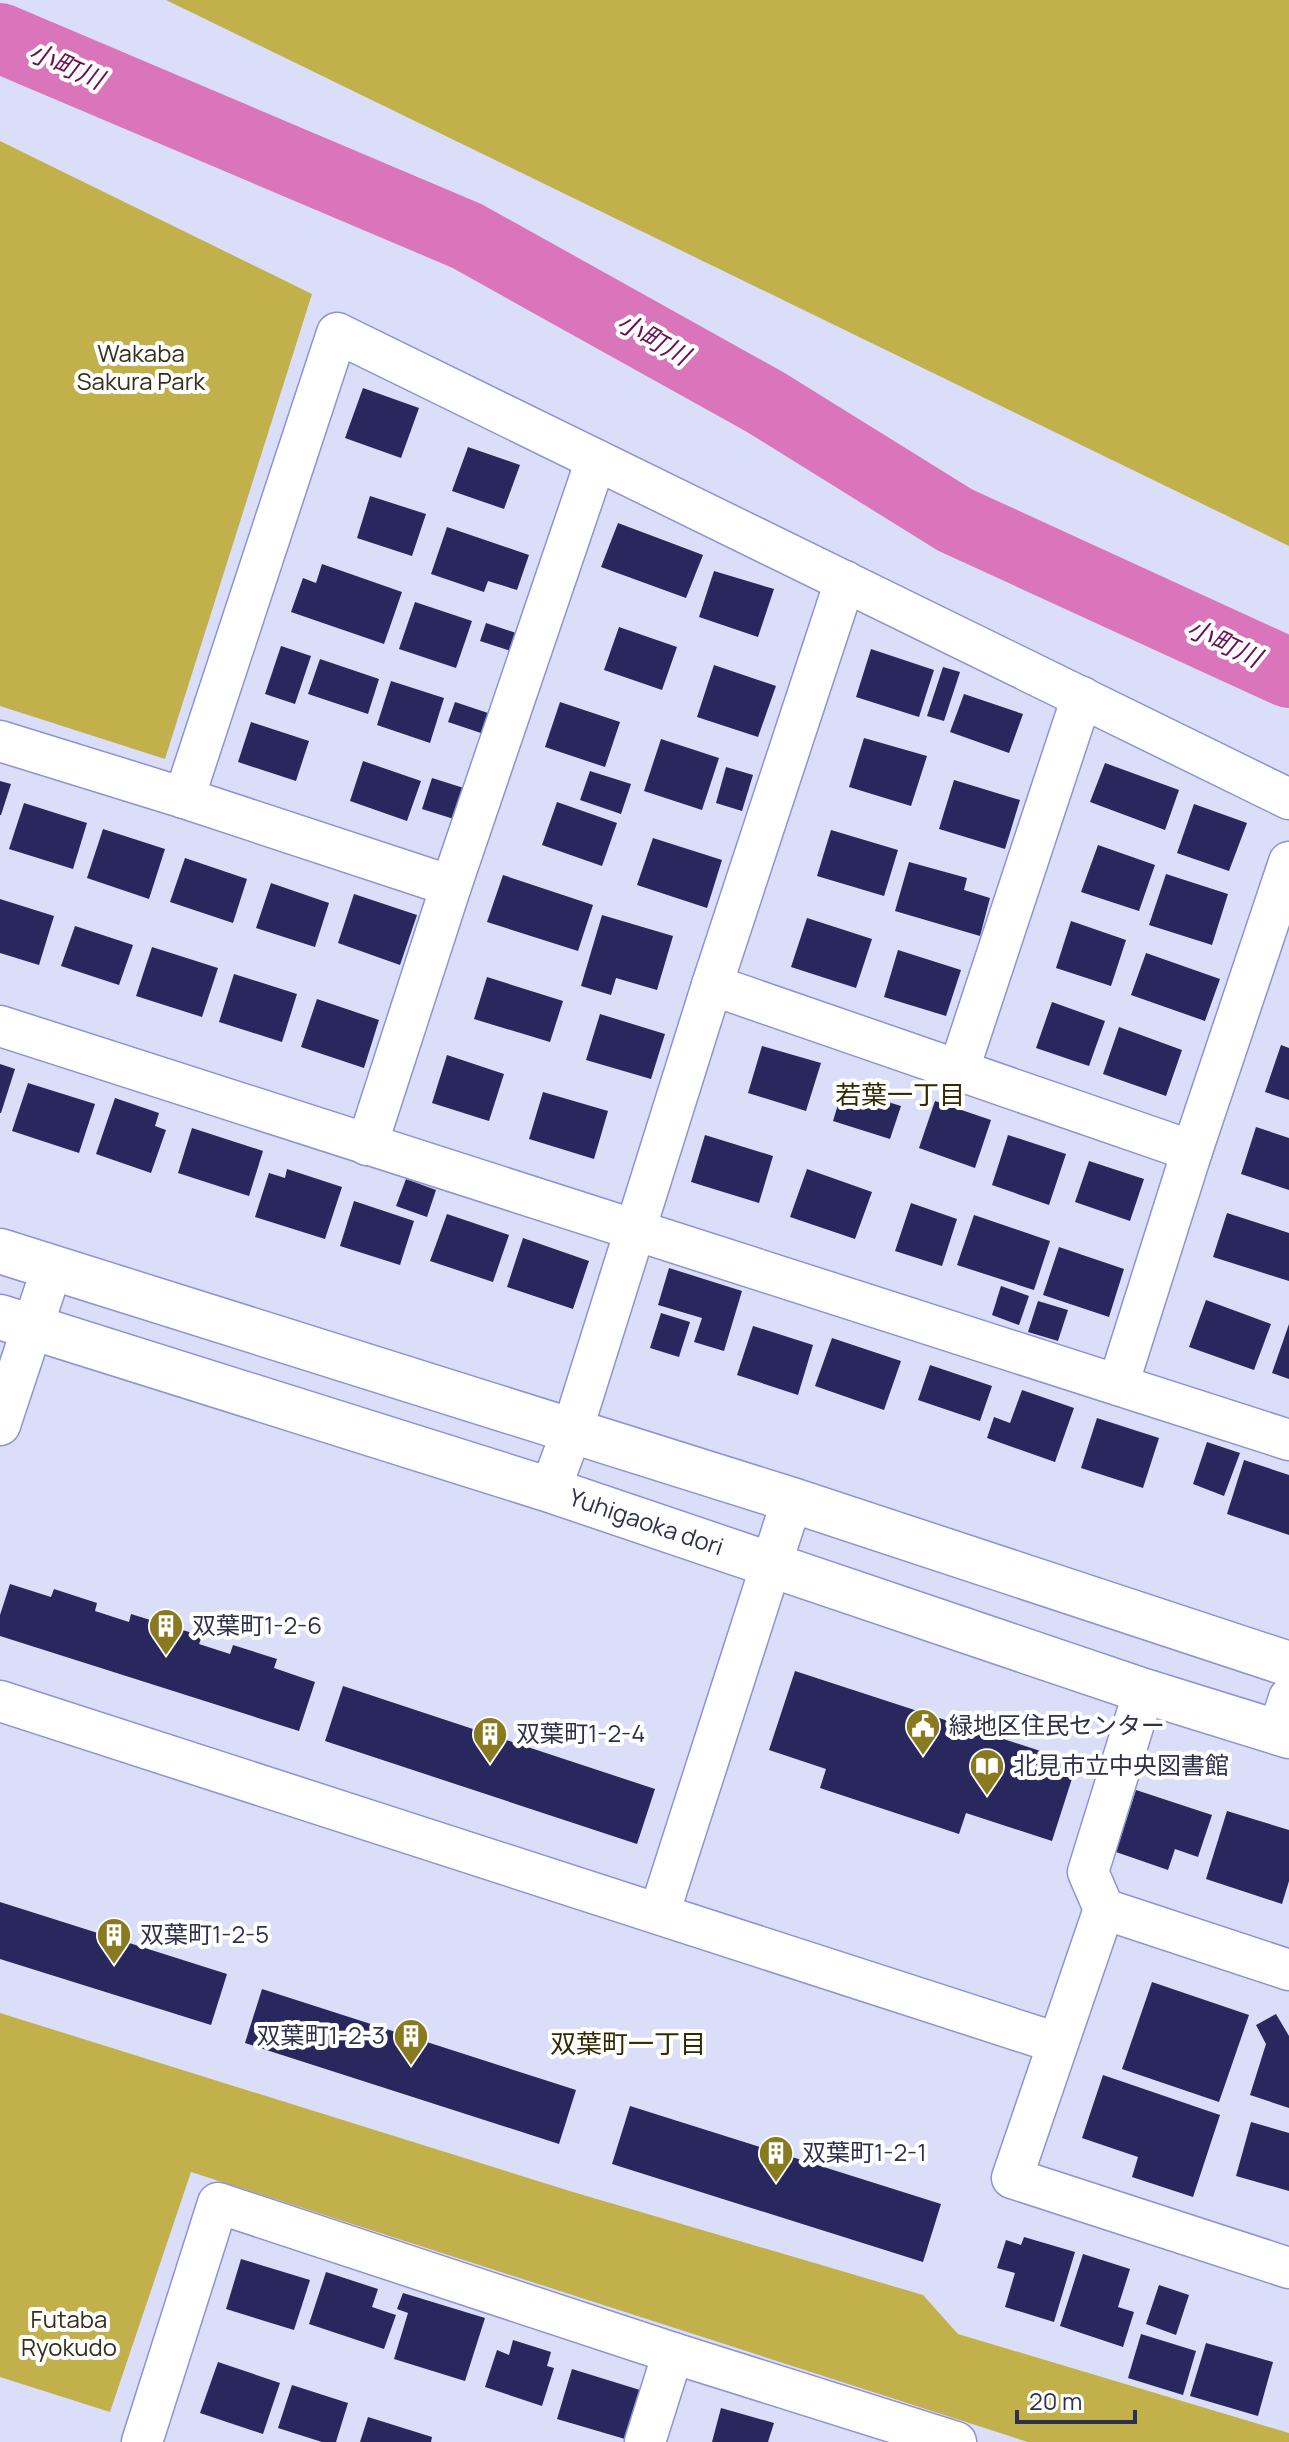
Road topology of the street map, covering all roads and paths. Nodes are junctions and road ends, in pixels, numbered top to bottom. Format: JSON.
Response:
{"nodes":[{"id":1,"x":596,"y":460,"type":"junction"},
{"id":2,"x":845,"y":581,"type":"junction"},
{"id":3,"x":1082,"y":697,"type":"junction"},
{"id":4,"x":0,"y":741,"type":"edge"},
{"id":5,"x":184,"y":798,"type":"junction"},
{"id":6,"x":1289,"y":799,"type":"edge"},
{"id":7,"x":1289,"y":862,"type":"edge"},
{"id":8,"x":451,"y":886,"type":"junction"},
{"id":9,"x":712,"y":985,"type":"junction"},
{"id":10,"x":0,"y":1026,"type":"edge"},
{"id":11,"x":959,"y":1069,"type":"junction"},
{"id":12,"x":367,"y":1145,"type":"junction"},
{"id":13,"x":1192,"y":1151,"type":"junction"},
{"id":14,"x":635,"y":1232,"type":"junction"},
{"id":15,"x":0,"y":1251,"type":"edge"},
{"id":16,"x":52,"y":1268,"type":"junction"},
{"id":17,"x":16,"y":1322,"type":"edge"},
{"id":18,"x":1118,"y":1385,"type":"junction"},
{"id":19,"x":0,"y":1425,"type":"edge"},
{"id":20,"x":572,"y":1431,"type":"junction"},
{"id":21,"x":1289,"y":1440,"type":"edge"},
{"id":22,"x":550,"y":1490,"type":"junction"},
{"id":23,"x":792,"y":1500,"type":"junction"},
{"id":24,"x":772,"y":1564,"type":"junction"},
{"id":25,"x":1289,"y":1664,"type":"edge"},
{"id":26,"x":1144,"y":1691,"type":"junction"},
{"id":27,"x":0,"y":1701,"type":"edge"},
{"id":28,"x":1285,"y":1722,"type":"edge"},
{"id":29,"x":1104,"y":1909,"type":"junction"},
{"id":30,"x":659,"y":1914,"type":"junction"},
{"id":31,"x":1289,"y":1970,"type":"edge"},
{"id":32,"x":1057,"y":2043,"type":"junction"},
{"id":33,"x":1289,"y":2268,"type":"edge"},
{"id":34,"x":673,"y":2353,"type":"junction"},
{"id":35,"x":142,"y":2442,"type":"edge"},
{"id":36,"x":645,"y":2442,"type":"edge"},
{"id":37,"x":956,"y":2442,"type":"edge"}],
"edges":[{"from":1,"to":2,"type":"street"},
{"from":1,"to":5,"type":"street"},
{"from":1,"to":8,"type":"street"},
{"from":2,"to":3,"type":"street"},
{"from":2,"to":9,"type":"street"},
{"from":3,"to":6,"type":"street"},
{"from":3,"to":11,"type":"street"},
{"from":4,"to":5,"type":"street"},
{"from":5,"to":8,"type":"street"},
{"from":7,"to":13,"type":"street"},
{"from":8,"to":12,"type":"street"},
{"from":9,"to":11,"type":"street"},
{"from":9,"to":14,"type":"street"},
{"from":10,"to":12,"type":"street"},
{"from":11,"to":13,"type":"street"},
{"from":12,"to":14,"type":"street"},
{"from":13,"to":18,"type":"street"},
{"from":14,"to":18,"type":"street"},
{"from":14,"to":20,"type":"street"},
{"from":15,"to":16,"type":"main road"},
{"from":16,"to":17,"type":"street"},
{"from":16,"to":20,"type":"main road"},
{"from":17,"to":19,"type":"street"},
{"from":17,"to":22,"type":"main road","name":"Yuhigaoka dori"},
{"from":18,"to":21,"type":"street"},
{"from":20,"to":22,"type":"street"},
{"from":20,"to":23,"type":"main road"},
{"from":22,"to":24,"type":"main road","name":"Yuhigaoka dori"},
{"from":23,"to":24,"type":"street"},
{"from":23,"to":25,"type":"main road"},
{"from":24,"to":26,"type":"main road","name":"Yuhigaoka dori"},
{"from":24,"to":30,"type":"street"},
{"from":26,"to":28,"type":"main road","name":"Yuhigaoka dori"},
{"from":26,"to":29,"type":"street"},
{"from":27,"to":30,"type":"street"},
{"from":29,"to":31,"type":"street"},
{"from":29,"to":32,"type":"street"},
{"from":30,"to":32,"type":"street"},
{"from":32,"to":33,"type":"street"},
{"from":34,"to":35,"type":"street"},
{"from":34,"to":36,"type":"street"},
{"from":34,"to":37,"type":"street"}]}
